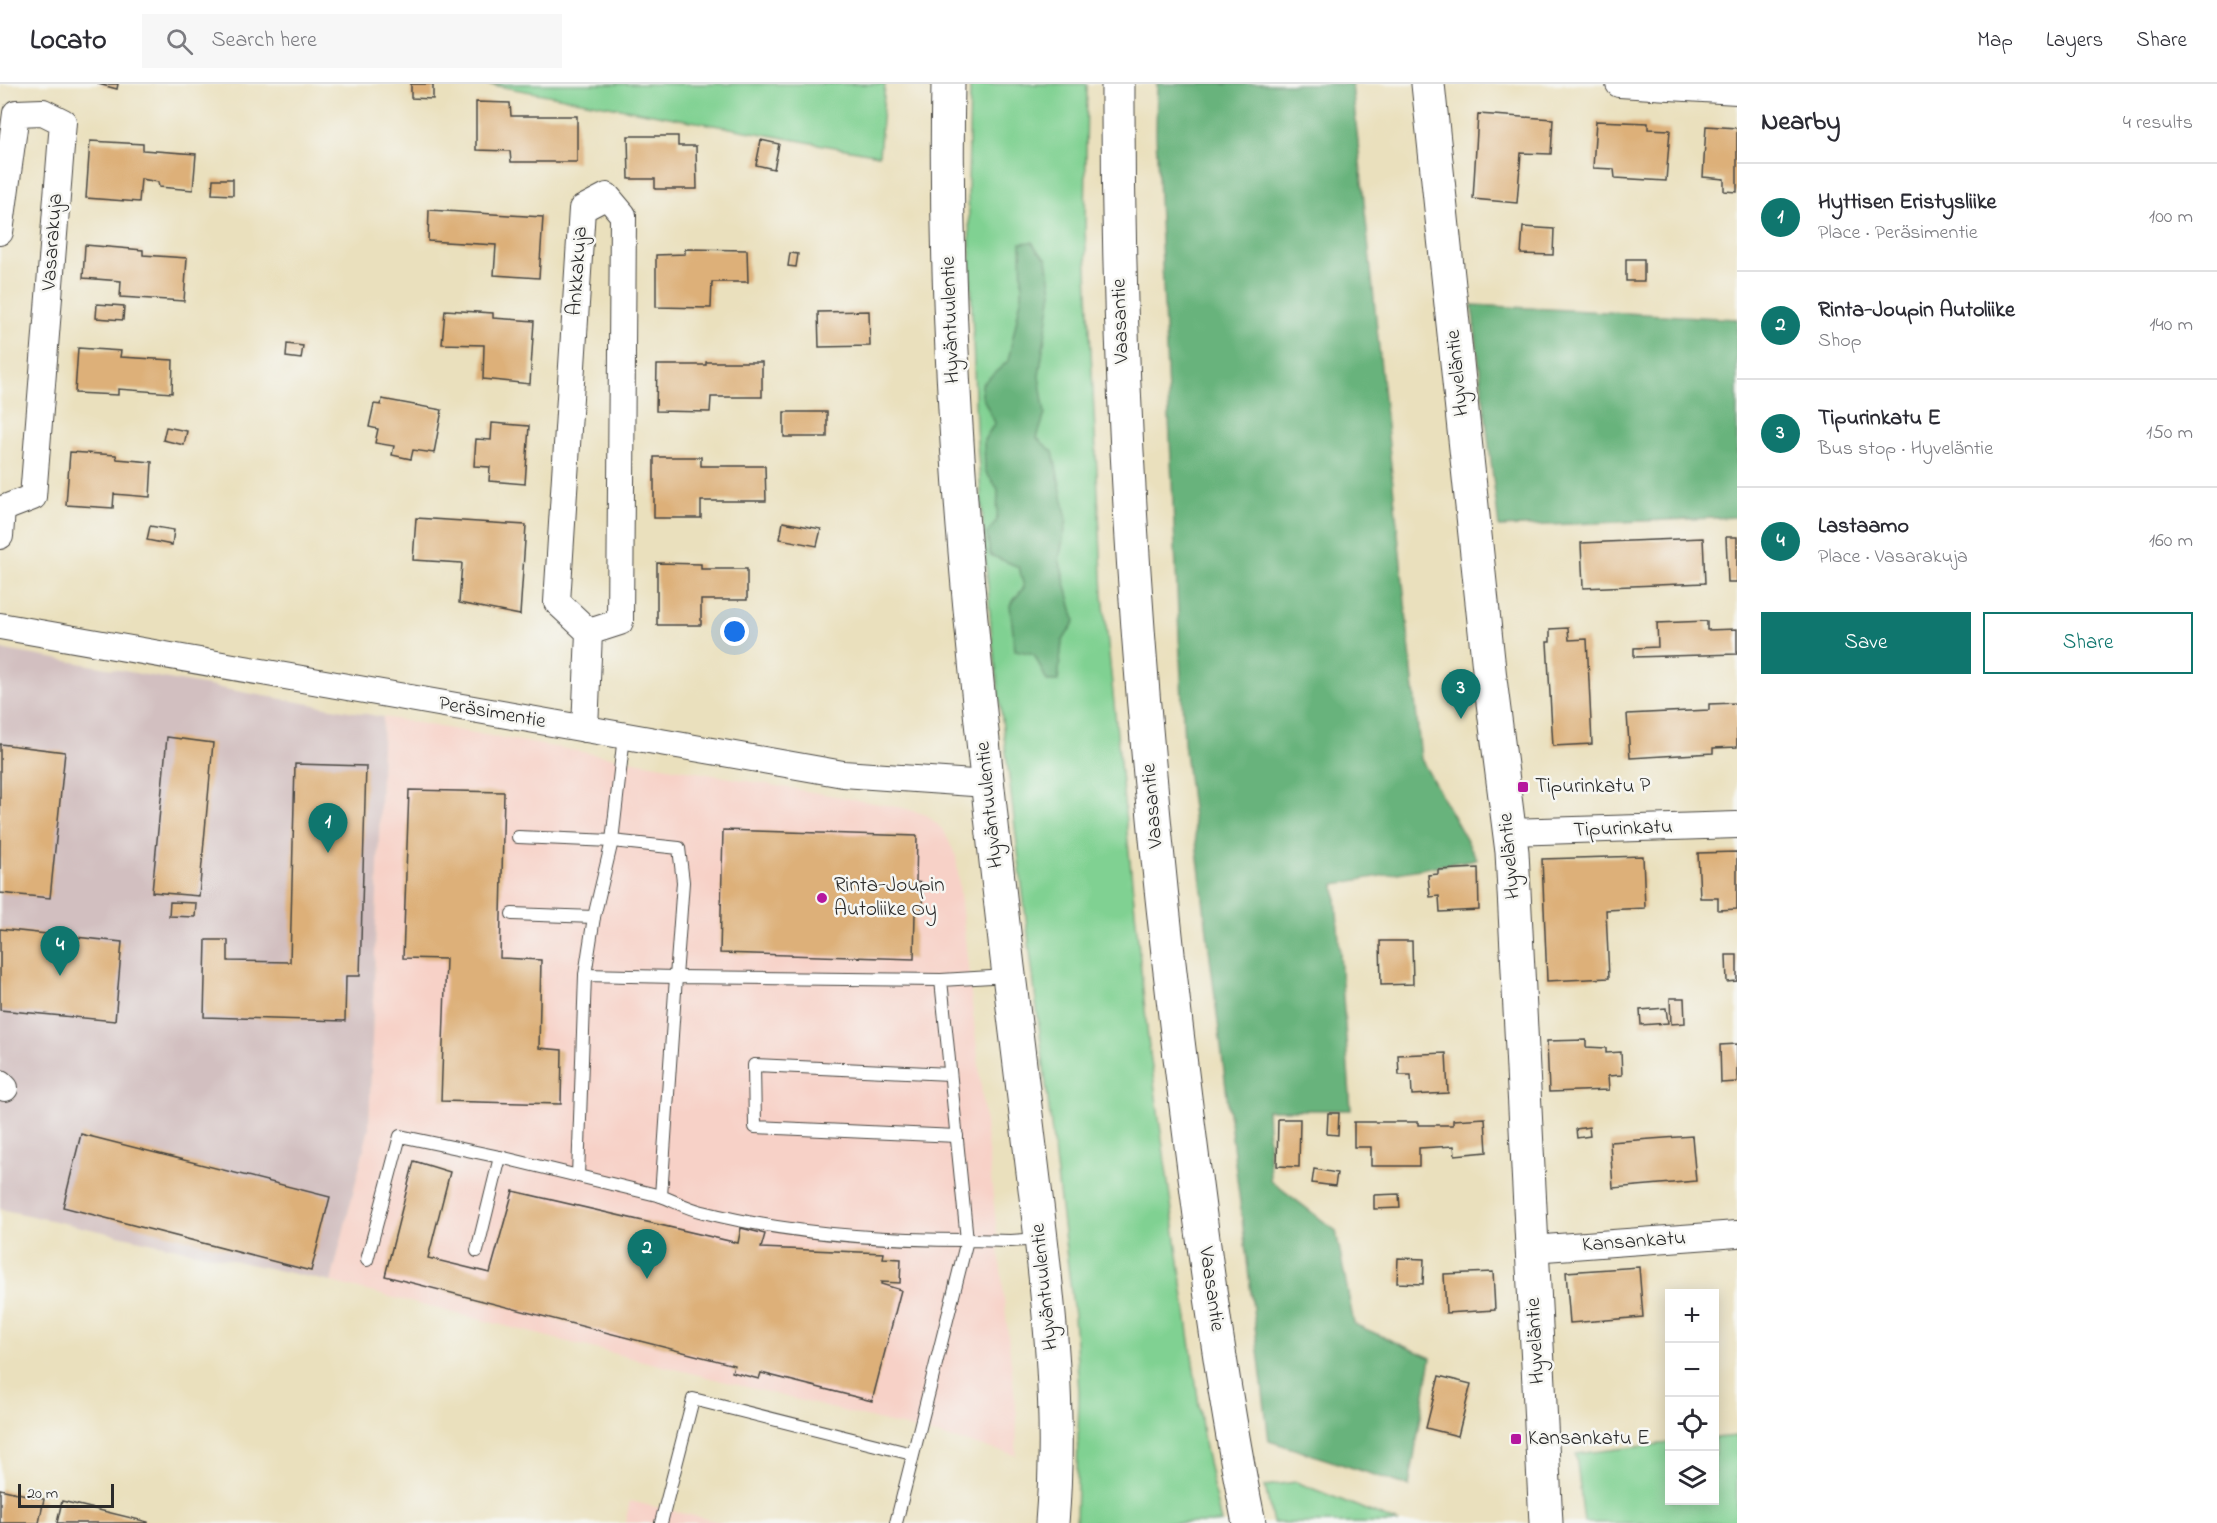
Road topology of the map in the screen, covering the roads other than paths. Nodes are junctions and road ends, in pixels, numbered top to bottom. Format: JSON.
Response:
{"nodes":[{"id":1,"x":948,"y":84,"type":"edge"},
{"id":2,"x":1118,"y":84,"type":"edge"},
{"id":3,"x":1428,"y":84,"type":"edge"},
{"id":4,"x":1619,"y":84,"type":"edge"},
{"id":5,"x":1737,"y":91,"type":"edge"},
{"id":6,"x":0,"y":232,"type":"edge"},
{"id":7,"x":1,"y":508,"type":"edge"},
{"id":8,"x":0,"y":536,"type":"edge"},
{"id":9,"x":0,"y":626,"type":"edge"},
{"id":10,"x":589,"y":632,"type":"junction"},
{"id":11,"x":585,"y":729,"type":"junction"},
{"id":12,"x":624,"y":736,"type":"junction"},
{"id":13,"x":987,"y":784,"type":"junction"},
{"id":14,"x":1737,"y":825,"type":"edge"},
{"id":15,"x":1509,"y":832,"type":"junction"},
{"id":16,"x":518,"y":837,"type":"dead end"},
{"id":17,"x":612,"y":841,"type":"junction"},
{"id":18,"x":512,"y":914,"type":"dead end"},
{"id":19,"x":594,"y":917,"type":"junction"},
{"id":20,"x":585,"y":975,"type":"junction"},
{"id":21,"x":1010,"y":976,"type":"junction"},
{"id":22,"x":676,"y":977,"type":"junction"},
{"id":23,"x":941,"y":980,"type":"junction"},
{"id":24,"x":950,"y":1074,"type":"junction"},
{"id":25,"x":957,"y":1136,"type":"junction"},
{"id":26,"x":500,"y":1157,"type":"junction"},
{"id":27,"x":578,"y":1176,"type":"junction"},
{"id":28,"x":661,"y":1196,"type":"junction"},
{"id":29,"x":1737,"y":1234,"type":"edge"},
{"id":30,"x":1041,"y":1239,"type":"junction"},
{"id":31,"x":967,"y":1240,"type":"junction"},
{"id":32,"x":1532,"y":1249,"type":"junction"},
{"id":33,"x":477,"y":1251,"type":"dead end"},
{"id":34,"x":367,"y":1260,"type":"dead end"},
{"id":35,"x":912,"y":1454,"type":"junction"},
{"id":36,"x":661,"y":1523,"type":"edge"},
{"id":37,"x":896,"y":1523,"type":"edge"},
{"id":38,"x":1052,"y":1523,"type":"edge"},
{"id":39,"x":1249,"y":1523,"type":"edge"},
{"id":40,"x":1546,"y":1523,"type":"edge"}],
"edges":[{"from":1,"to":13,"type":"street","name":"Hyväntuulentie"},
{"from":2,"to":39,"type":"street","name":"Vaasantie"},
{"from":3,"to":15,"type":"street","name":"Hyveläntie"},
{"from":4,"to":5,"type":"street"},
{"from":6,"to":7,"type":"street","name":"Vasarakuja"},
{"from":7,"to":8,"type":"street","name":"Vasarakuja"},
{"from":9,"to":11,"type":"street","name":"Peräsimentie"},
{"from":10,"to":10,"type":"street","name":"Ankkakuja"},
{"from":10,"to":11,"type":"street"},
{"from":11,"to":12,"type":"street","name":"Peräsimentie"},
{"from":12,"to":13,"type":"street","name":"Peräsimentie"},
{"from":12,"to":17,"type":"lane"},
{"from":13,"to":21,"type":"street","name":"Hyväntuulentie"},
{"from":14,"to":15,"type":"street","name":"Tipurinkatu"},
{"from":15,"to":32,"type":"street","name":"Hyveläntie"},
{"from":16,"to":17,"type":"lane"},
{"from":17,"to":19,"type":"lane"},
{"from":17,"to":22,"type":"lane"},
{"from":18,"to":19,"type":"lane"},
{"from":19,"to":20,"type":"lane"},
{"from":20,"to":22,"type":"lane"},
{"from":20,"to":27,"type":"lane"},
{"from":21,"to":23,"type":"lane"},
{"from":21,"to":30,"type":"street","name":"Hyväntuulentie"},
{"from":22,"to":23,"type":"lane"},
{"from":22,"to":28,"type":"lane"},
{"from":23,"to":24,"type":"lane"},
{"from":24,"to":25,"type":"lane"},
{"from":24,"to":25,"type":"lane"},
{"from":25,"to":31,"type":"lane"},
{"from":26,"to":27,"type":"lane"},
{"from":26,"to":33,"type":"lane"},
{"from":26,"to":34,"type":"lane"},
{"from":27,"to":28,"type":"lane"},
{"from":28,"to":31,"type":"lane"},
{"from":29,"to":32,"type":"street","name":"Kansankatu"},
{"from":30,"to":31,"type":"lane"},
{"from":30,"to":38,"type":"street","name":"Hyväntuulentie"},
{"from":31,"to":35,"type":"lane"},
{"from":32,"to":40,"type":"street","name":"Hyveläntie"},
{"from":35,"to":36,"type":"lane"},
{"from":35,"to":37,"type":"lane"}]}
